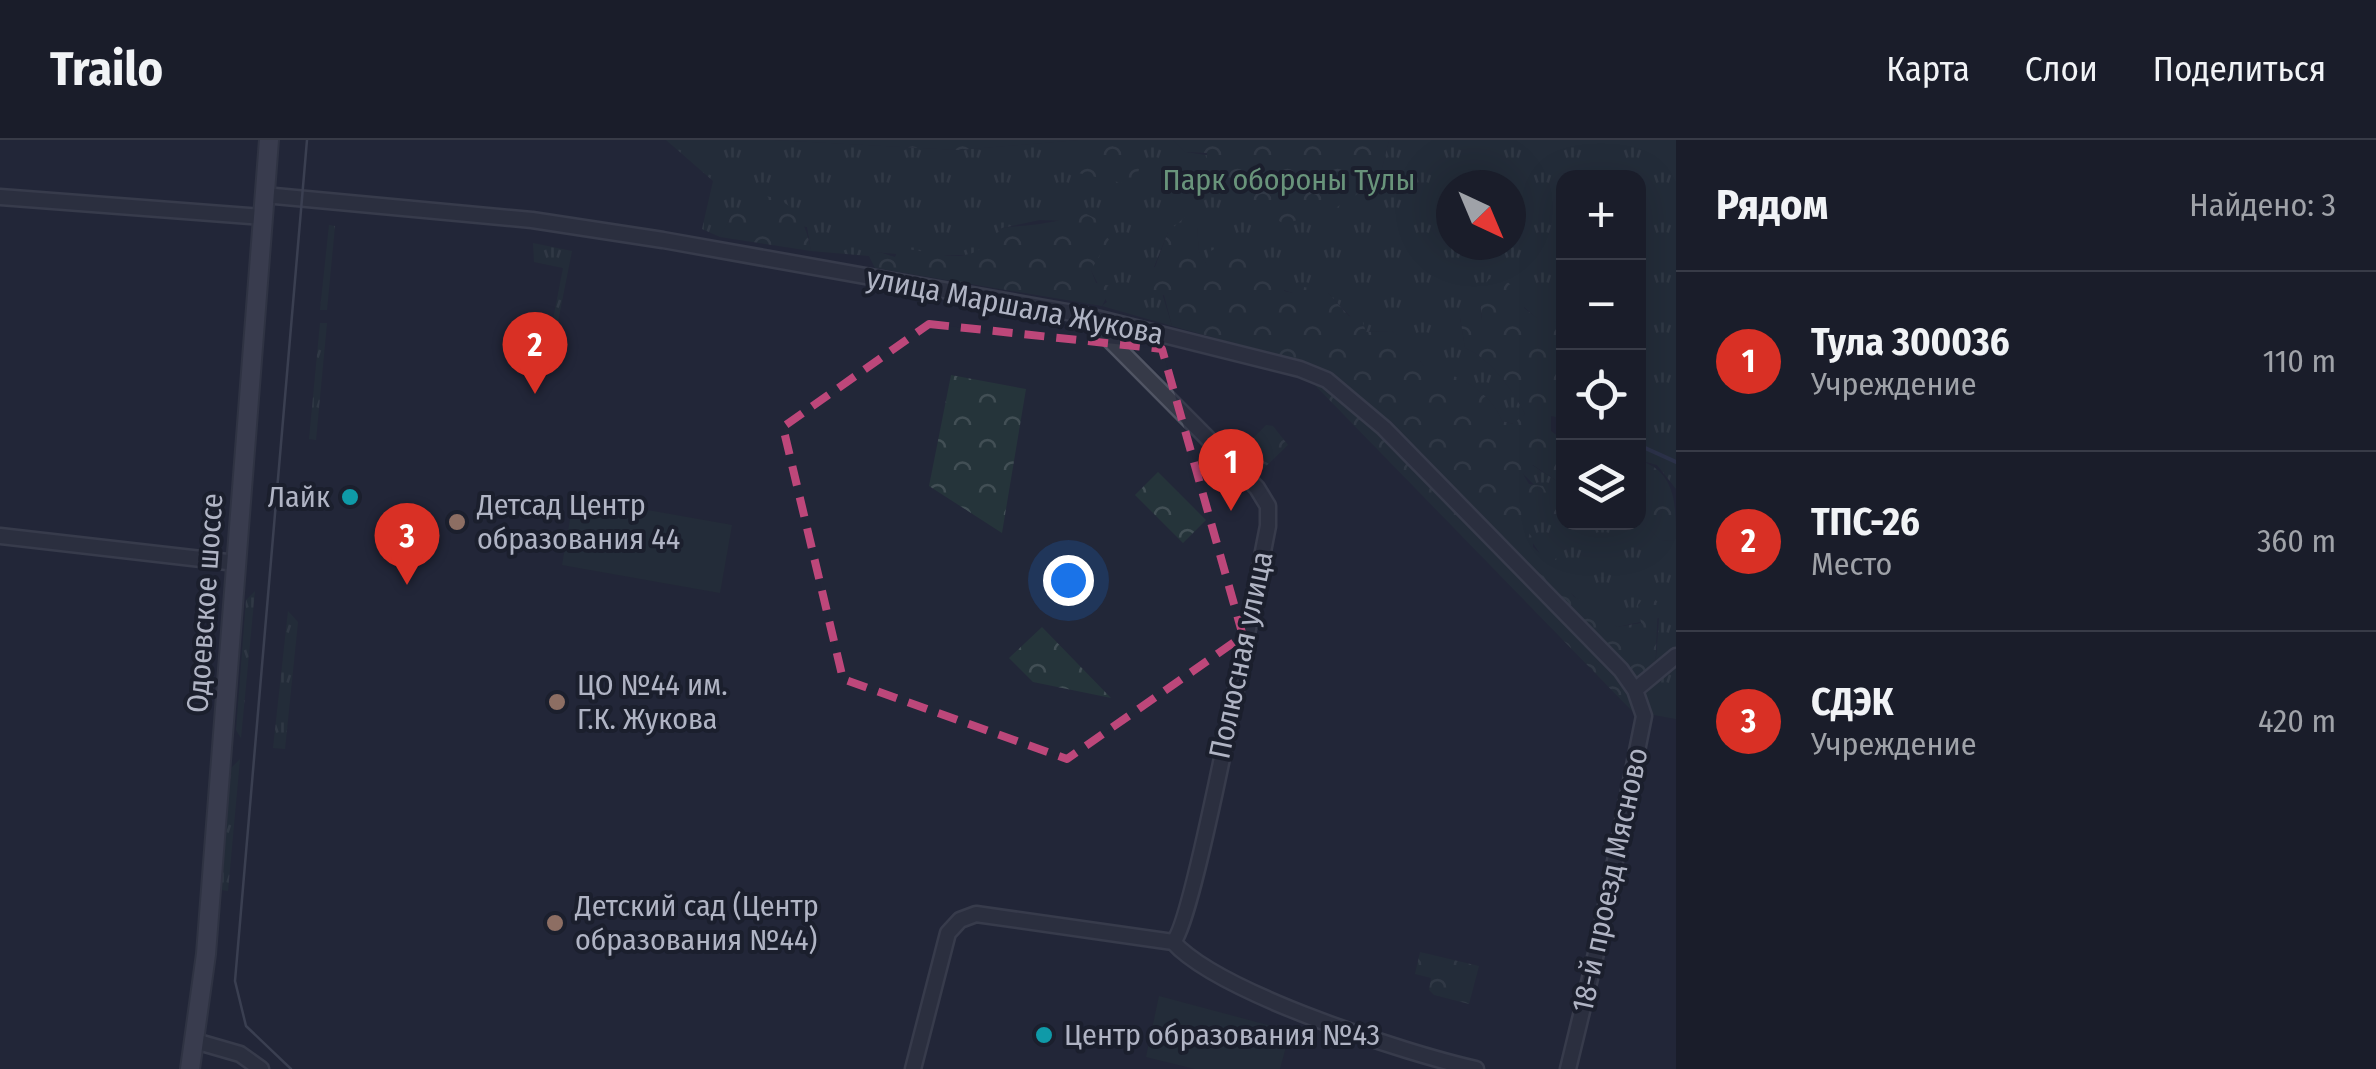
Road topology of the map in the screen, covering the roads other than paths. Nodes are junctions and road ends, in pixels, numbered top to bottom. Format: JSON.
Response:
{"nodes":[{"id":1,"x":269,"y":140,"type":"edge"},
{"id":2,"x":264,"y":195,"type":"junction"},
{"id":3,"x":0,"y":197,"type":"edge"},
{"id":4,"x":262,"y":217,"type":"junction"},
{"id":5,"x":1084,"y":315,"type":"junction"},
{"id":6,"x":0,"y":536,"type":"edge"},
{"id":7,"x":236,"y":562,"type":"junction"},
{"id":8,"x":1676,"y":656,"type":"edge"},
{"id":9,"x":1636,"y":690,"type":"junction"},
{"id":10,"x":1173,"y":942,"type":"junction"},
{"id":11,"x":195,"y":1040,"type":"junction"},
{"id":12,"x":190,"y":1069,"type":"edge"},
{"id":13,"x":260,"y":1069,"type":"edge"},
{"id":14,"x":914,"y":1069,"type":"edge"},
{"id":15,"x":1476,"y":1069,"type":"edge"},
{"id":16,"x":1568,"y":1069,"type":"edge"}],
"edges":[{"from":1,"to":2,"type":"main road","name":"Одоевское шоссе"},
{"from":2,"to":4,"type":"main road","name":"Одоевское шоссе"},
{"from":2,"to":5,"type":"street","name":"улица Маршала Жукова"},
{"from":3,"to":4,"type":"street"},
{"from":4,"to":7,"type":"main road","name":"Одоевское шоссе"},
{"from":5,"to":9,"type":"street","name":"улица Маршала Жукова"},
{"from":5,"to":10,"type":"street","name":"Полюсная улица"},
{"from":6,"to":7,"type":"street"},
{"from":7,"to":11,"type":"main road","name":"Одоевское шоссе"},
{"from":8,"to":9,"type":"street"},
{"from":9,"to":16,"type":"street","name":"18-й проезд Мясново"},
{"from":10,"to":14,"type":"street"},
{"from":10,"to":15,"type":"street"},
{"from":11,"to":12,"type":"main road","name":"Одоевское шоссе"},
{"from":11,"to":13,"type":"street"}]}
